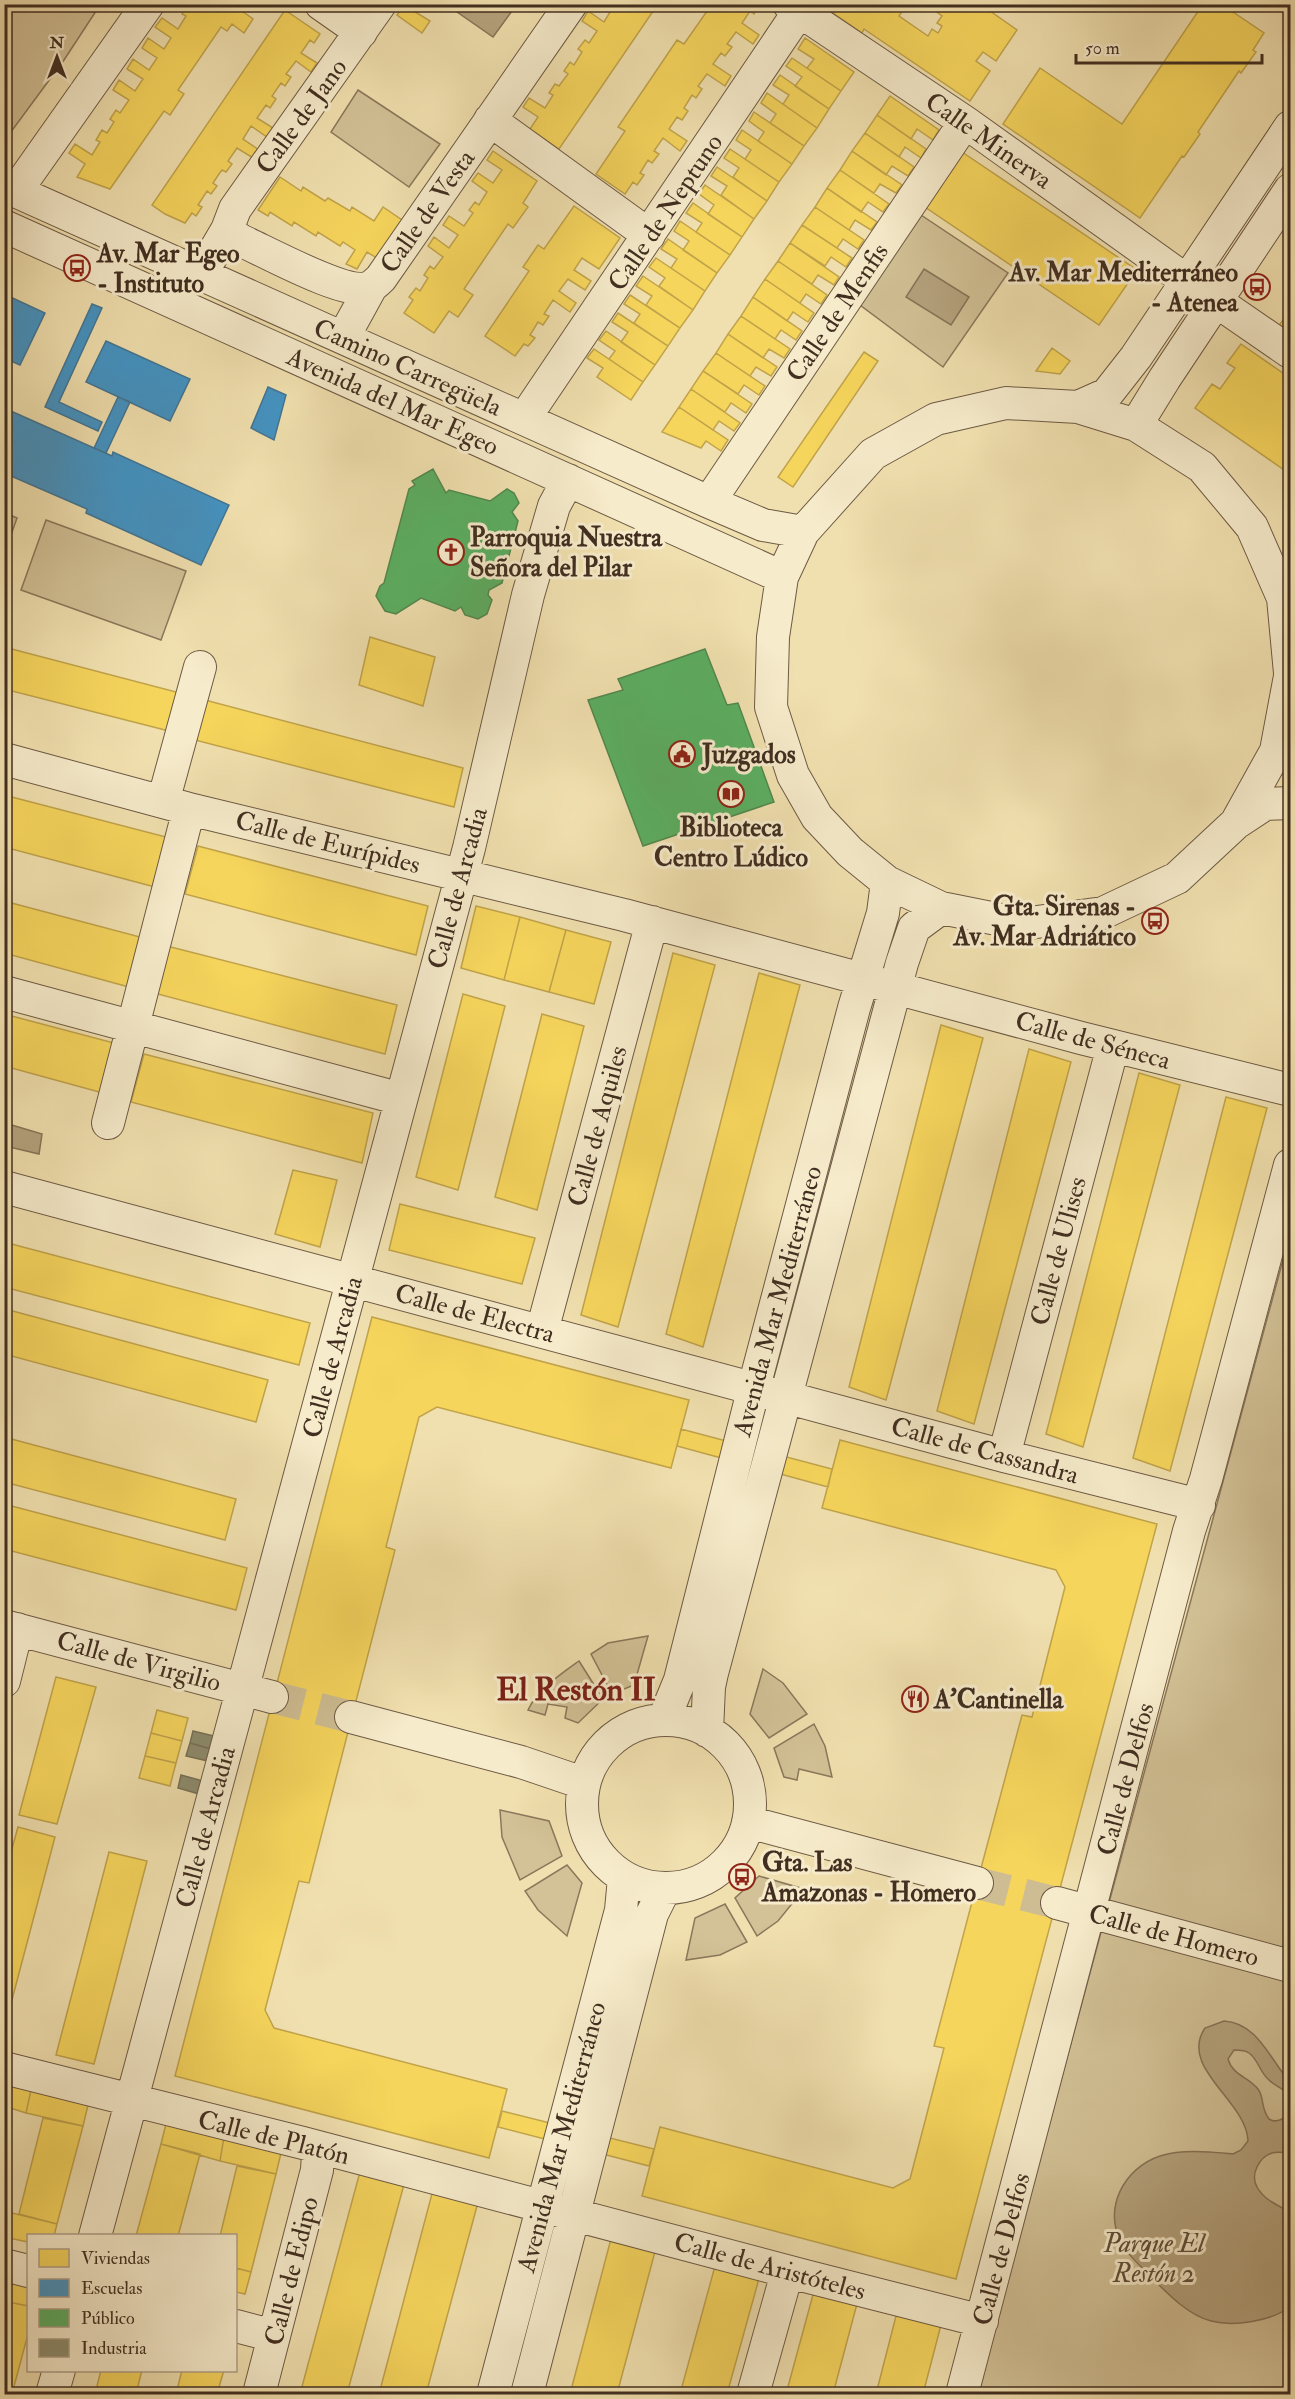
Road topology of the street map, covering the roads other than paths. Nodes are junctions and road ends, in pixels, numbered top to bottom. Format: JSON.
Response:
{"nodes":[{"id":1,"x":148,"y":4,"type":"edge"},
{"id":2,"x":321,"y":4,"type":"edge"},
{"id":3,"x":380,"y":4,"type":"edge"},
{"id":4,"x":571,"y":4,"type":"edge"},
{"id":5,"x":798,"y":7,"type":"edge"},
{"id":6,"x":361,"y":32,"type":"junction"},
{"id":7,"x":490,"y":120,"type":"junction"},
{"id":8,"x":965,"y":122,"type":"junction"},
{"id":9,"x":1290,"y":127,"type":"edge"},
{"id":10,"x":10,"y":188,"type":"edge"},
{"id":11,"x":1290,"y":190,"type":"edge"},
{"id":12,"x":4,"y":226,"type":"edge"},
{"id":13,"x":227,"y":230,"type":"junction"},
{"id":14,"x":649,"y":235,"type":"junction"},
{"id":15,"x":201,"y":274,"type":"junction"},
{"id":16,"x":1186,"y":281,"type":"junction"},
{"id":17,"x":371,"y":287,"type":"junction"},
{"id":18,"x":1217,"y":301,"type":"junction"},
{"id":19,"x":343,"y":338,"type":"junction"},
{"id":20,"x":1290,"y":352,"type":"edge"},
{"id":21,"x":1078,"y":406,"type":"junction"},
{"id":22,"x":524,"y":419,"type":"junction"},
{"id":23,"x":1136,"y":425,"type":"junction"},
{"id":24,"x":568,"y":480,"type":"junction"},
{"id":25,"x":709,"y":502,"type":"junction"},
{"id":26,"x":803,"y":532,"type":"junction"},
{"id":27,"x":782,"y":577,"type":"junction"},
{"id":28,"x":200,"y":667,"type":"dead end"},
{"id":29,"x":1290,"y":675,"type":"edge"},
{"id":30,"x":1283,"y":756,"type":"edge"},
{"id":31,"x":4,"y":759,"type":"edge"},
{"id":32,"x":1290,"y":803,"type":"edge"},
{"id":33,"x":176,"y":805,"type":"junction"},
{"id":34,"x":1236,"y":823,"type":"junction"},
{"id":35,"x":462,"y":875,"type":"junction"},
{"id":36,"x":887,"y":882,"type":"junction"},
{"id":37,"x":941,"y":909,"type":"junction"},
{"id":38,"x":652,"y":922,"type":"junction"},
{"id":39,"x":862,"y":979,"type":"junction"},
{"id":40,"x":895,"y":987,"type":"junction"},
{"id":41,"x":4,"y":992,"type":"edge"},
{"id":42,"x":132,"y":1026,"type":"junction"},
{"id":43,"x":1113,"y":1046,"type":"junction"},
{"id":44,"x":1290,"y":1090,"type":"edge"},
{"id":45,"x":401,"y":1099,"type":"junction"},
{"id":46,"x":108,"y":1123,"type":"dead end"},
{"id":47,"x":1290,"y":1165,"type":"edge"},
{"id":48,"x":4,"y":1187,"type":"edge"},
{"id":49,"x":352,"y":1280,"type":"junction"},
{"id":50,"x":542,"y":1331,"type":"junction"},
{"id":51,"x":770,"y":1392,"type":"junction"},
{"id":52,"x":1004,"y":1456,"type":"junction"},
{"id":53,"x":1199,"y":1505,"type":"junction"},
{"id":54,"x":11,"y":1628,"type":"edge"},
{"id":55,"x":4,"y":1681,"type":"edge"},
{"id":56,"x":243,"y":1688,"type":"junction"},
{"id":57,"x":272,"y":1697,"type":"tunnel mouth"},
{"id":58,"x":351,"y":1717,"type":"tunnel mouth"},
{"id":59,"x":664,"y":1719,"type":"junction"},
{"id":60,"x":707,"y":1731,"type":"junction"},
{"id":61,"x":583,"y":1783,"type":"junction"},
{"id":62,"x":748,"y":1822,"type":"junction"},
{"id":63,"x":624,"y":1878,"type":"junction"},
{"id":64,"x":977,"y":1883,"type":"tunnel mouth"},
{"id":65,"x":664,"y":1888,"type":"junction"},
{"id":66,"x":1058,"y":1903,"type":"tunnel mouth"},
{"id":67,"x":1090,"y":1912,"type":"junction"},
{"id":68,"x":1290,"y":1966,"type":"edge"},
{"id":69,"x":4,"y":2068,"type":"edge"},
{"id":70,"x":131,"y":2101,"type":"junction"},
{"id":71,"x":316,"y":2148,"type":"junction"},
{"id":72,"x":558,"y":2209,"type":"junction"},
{"id":73,"x":95,"y":2234,"type":"edge"},
{"id":74,"x":4,"y":2265,"type":"edge"},
{"id":75,"x":27,"y":2271,"type":"edge"},
{"id":76,"x":805,"y":2276,"type":"junction"},
{"id":77,"x":982,"y":2320,"type":"junction"},
{"id":78,"x":237,"y":2326,"type":"edge"},
{"id":79,"x":274,"y":2336,"type":"junction"},
{"id":80,"x":58,"y":2372,"type":"edge"},
{"id":81,"x":52,"y":2394,"type":"edge"},
{"id":82,"x":259,"y":2394,"type":"edge"},
{"id":83,"x":493,"y":2394,"type":"edge"},
{"id":84,"x":527,"y":2394,"type":"edge"},
{"id":85,"x":753,"y":2394,"type":"edge"},
{"id":86,"x":962,"y":2394,"type":"edge"}],
"edges":[{"from":1,"to":10,"type":"street"},
{"from":2,"to":6,"type":"street"},
{"from":3,"to":6,"type":"street","name":"Calle de Jano"},
{"from":4,"to":7,"type":"street","name":"Calle de Vesta"},
{"from":5,"to":8,"type":"street","name":"Calle Minerva"},
{"from":5,"to":14,"type":"street","name":"Calle de Neptuno"},
{"from":6,"to":13,"type":"street","name":"Calle de Jano"},
{"from":7,"to":14,"type":"street"},
{"from":7,"to":17,"type":"street","name":"Calle de Vesta"},
{"from":8,"to":16,"type":"street","name":"Calle Minerva"},
{"from":8,"to":25,"type":"street","name":"Calle de Menfis"},
{"from":9,"to":16,"type":"street"},
{"from":10,"to":15,"type":"street","name":"Camino Carregüela"},
{"from":11,"to":18,"type":"street"},
{"from":12,"to":24,"type":"street","name":"Avenida del Mar Egeo"},
{"from":13,"to":15,"type":"street","name":"Calle de Jano"},
{"from":13,"to":17,"type":"street","name":"Calle de Vesta"},
{"from":14,"to":22,"type":"street","name":"Calle de Neptuno"},
{"from":15,"to":19,"type":"street","name":"Camino Carregüela"},
{"from":16,"to":18,"type":"street","name":"Calle Minerva"},
{"from":16,"to":21,"type":"street"},
{"from":17,"to":19,"type":"street"},
{"from":18,"to":20,"type":"street","name":"Calle Minerva"},
{"from":18,"to":23,"type":"street"},
{"from":19,"to":22,"type":"street","name":"Camino Carregüela"},
{"from":21,"to":23,"type":"street"},
{"from":21,"to":26,"type":"street"},
{"from":22,"to":25,"type":"street","name":"Camino Carregüela"},
{"from":23,"to":29,"type":"street"},
{"from":24,"to":27,"type":"street","name":"Avenida del Mar Egeo"},
{"from":24,"to":35,"type":"street","name":"Calle de Arcadia"},
{"from":25,"to":26,"type":"street","name":"Camino Carregüela"},
{"from":26,"to":27,"type":"street"},
{"from":27,"to":36,"type":"street"},
{"from":28,"to":33,"type":"street"},
{"from":29,"to":30,"type":"street"},
{"from":30,"to":34,"type":"street"},
{"from":31,"to":33,"type":"street","name":"Calle de Eurípides"},
{"from":32,"to":34,"type":"street"},
{"from":33,"to":35,"type":"street","name":"Calle de Eurípides"},
{"from":33,"to":42,"type":"street"},
{"from":34,"to":37,"type":"street"},
{"from":35,"to":38,"type":"street","name":"Calle de Eurípides"},
{"from":35,"to":45,"type":"street","name":"Calle de Arcadia"},
{"from":36,"to":37,"type":"street"},
{"from":36,"to":39,"type":"street","name":"Avenida Mar Mediterráneo"},
{"from":37,"to":40,"type":"street","name":"Avenida Mar Mediterráneo"},
{"from":38,"to":39,"type":"street","name":"Calle de Eurípides"},
{"from":38,"to":50,"type":"street","name":"Calle de Aquiles"},
{"from":39,"to":40,"type":"street","name":"Calle de Eurípides"},
{"from":39,"to":51,"type":"street","name":"Avenida Mar Mediterráneo"},
{"from":40,"to":43,"type":"street","name":"Calle de Séneca"},
{"from":40,"to":51,"type":"street","name":"Avenida Mar Mediterráneo"},
{"from":41,"to":42,"type":"street"},
{"from":42,"to":45,"type":"street"},
{"from":42,"to":46,"type":"street"},
{"from":43,"to":44,"type":"street","name":"Calle de Séneca"},
{"from":43,"to":52,"type":"street","name":"Calle de Ulises"},
{"from":45,"to":49,"type":"street","name":"Calle de Arcadia"},
{"from":47,"to":53,"type":"street","name":"Calle de Delfos"},
{"from":48,"to":49,"type":"street","name":"Calle de Electra"},
{"from":49,"to":50,"type":"street","name":"Calle de Electra"},
{"from":49,"to":56,"type":"street","name":"Calle de Arcadia"},
{"from":50,"to":51,"type":"street","name":"Calle de Electra"},
{"from":51,"to":52,"type":"street","name":"Calle de Cassandra"},
{"from":51,"to":59,"type":"street","name":"Avenida Mar Mediterráneo"},
{"from":51,"to":60,"type":"street","name":"Avenida Mar Mediterráneo"},
{"from":52,"to":53,"type":"street","name":"Calle de Cassandra"},
{"from":53,"to":67,"type":"street","name":"Calle de Delfos"},
{"from":54,"to":55,"type":"street"},
{"from":54,"to":56,"type":"street","name":"Calle de Virgilio"},
{"from":56,"to":57,"type":"street","name":"Calle de Virgilio"},
{"from":56,"to":70,"type":"street","name":"Calle de Arcadia"},
{"from":58,"to":61,"type":"street"},
{"from":59,"to":60,"type":"street"},
{"from":59,"to":61,"type":"street"},
{"from":60,"to":62,"type":"street"},
{"from":61,"to":63,"type":"street"},
{"from":62,"to":64,"type":"street"},
{"from":62,"to":65,"type":"street"},
{"from":63,"to":65,"type":"street"},
{"from":63,"to":72,"type":"street","name":"Avenida Mar Mediterráneo"},
{"from":65,"to":72,"type":"street","name":"Avenida Mar Mediterráneo"},
{"from":66,"to":67,"type":"street","name":"Calle de Homero"},
{"from":67,"to":68,"type":"street","name":"Calle de Homero"},
{"from":67,"to":77,"type":"street","name":"Calle de Delfos"},
{"from":69,"to":70,"type":"street","name":"Calle de Platón"},
{"from":70,"to":71,"type":"street","name":"Calle de Platón"},
{"from":70,"to":73,"type":"street","name":"Calle de Arcadia"},
{"from":71,"to":72,"type":"street","name":"Calle de Platón"},
{"from":71,"to":79,"type":"street","name":"Calle de Edipo"},
{"from":72,"to":76,"type":"street","name":"Calle de Aristóteles"},
{"from":72,"to":83,"type":"street","name":"Avenida Mar Mediterráneo"},
{"from":72,"to":84,"type":"street","name":"Avenida Mar Mediterráneo"},
{"from":74,"to":75,"type":"street"},
{"from":76,"to":77,"type":"street","name":"Calle de Aristóteles"},
{"from":76,"to":85,"type":"street"},
{"from":77,"to":86,"type":"street","name":"Calle de Delfos"},
{"from":78,"to":79,"type":"street"},
{"from":79,"to":82,"type":"street","name":"Calle de Edipo"},
{"from":80,"to":81,"type":"street"}]}
